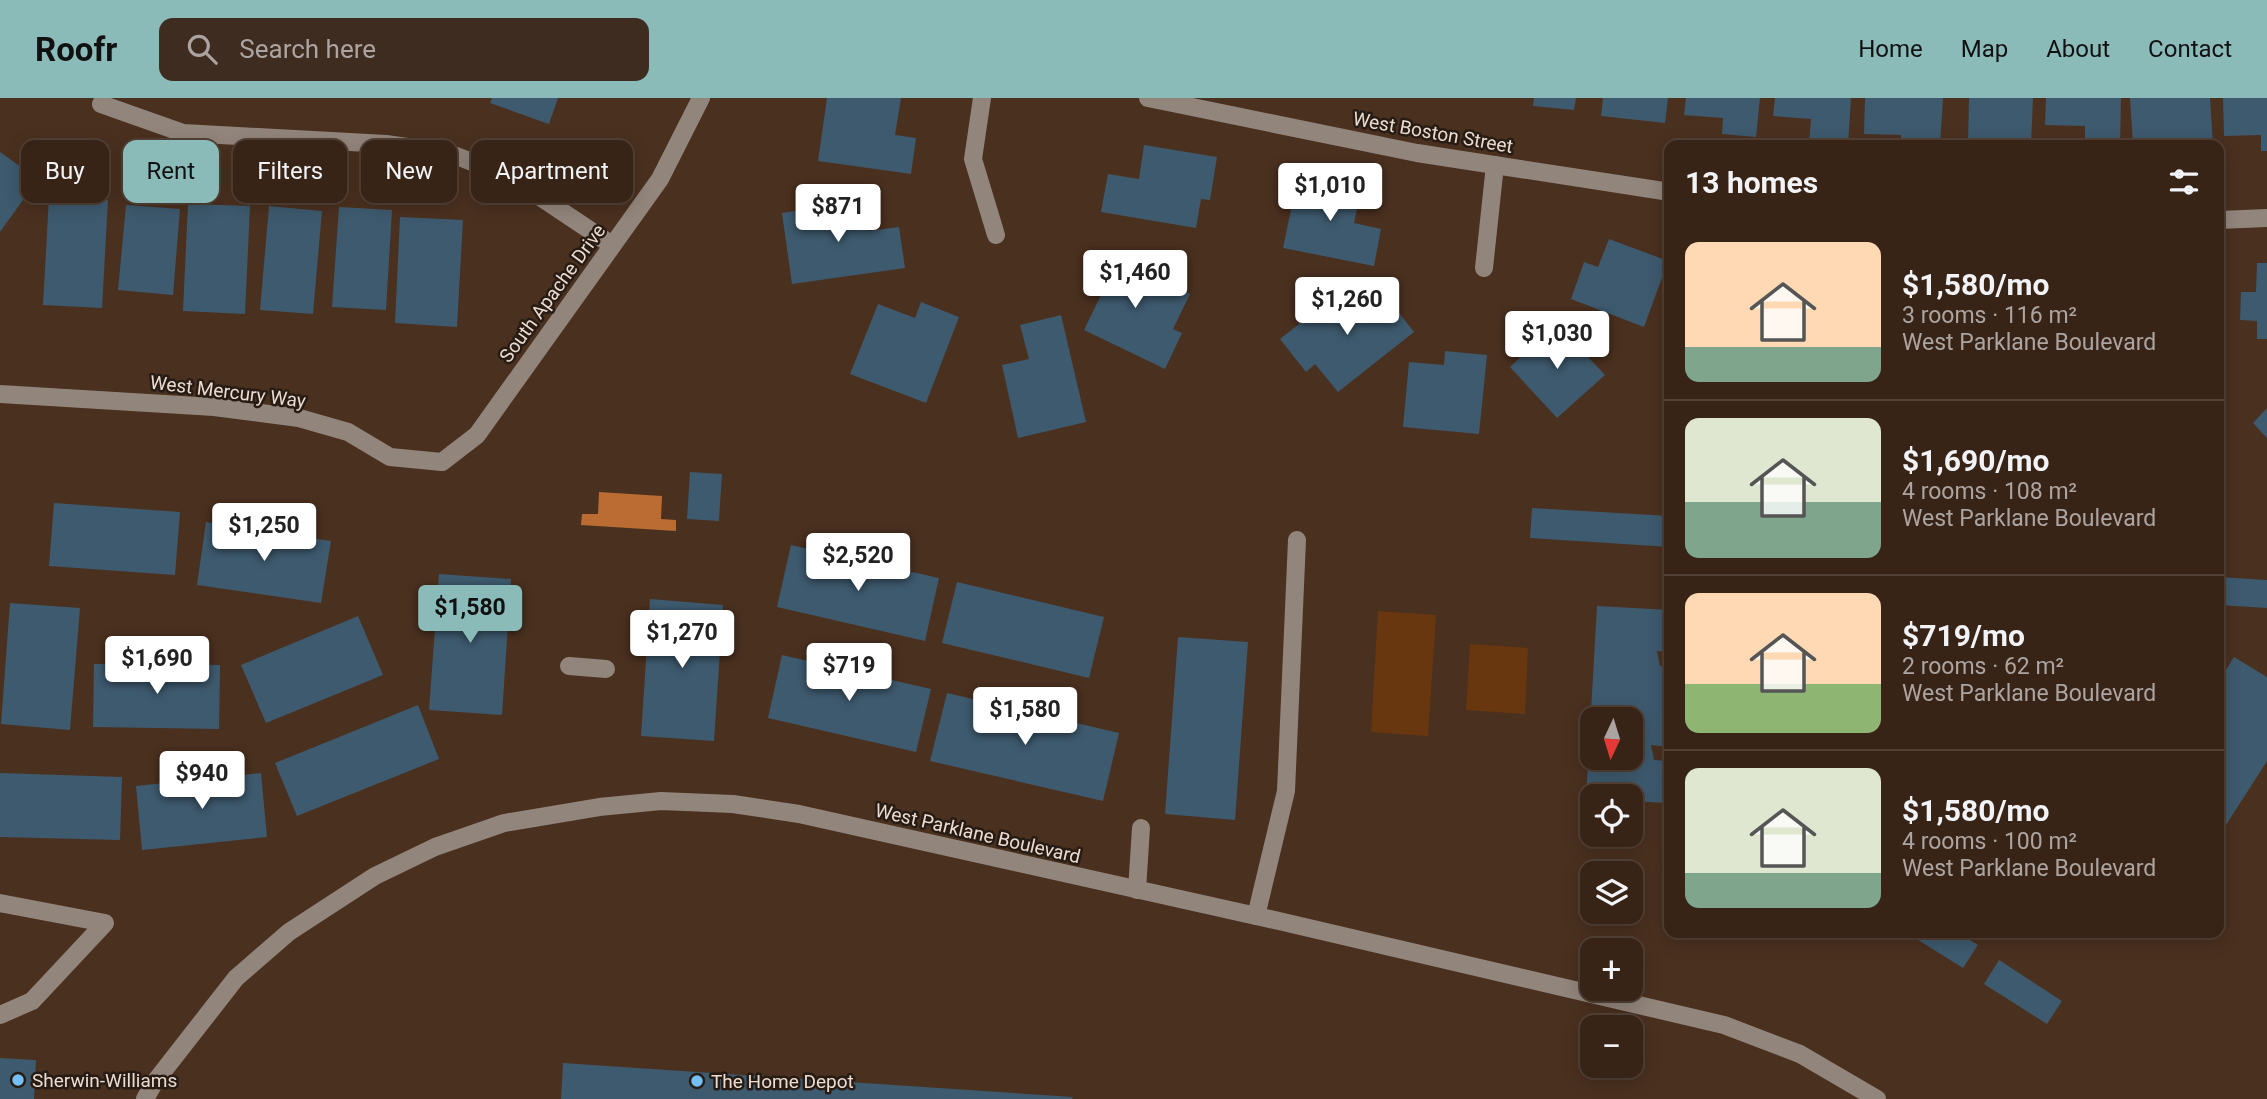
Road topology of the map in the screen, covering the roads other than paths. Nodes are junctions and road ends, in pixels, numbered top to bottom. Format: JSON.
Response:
{"nodes":[{"id":1,"x":701,"y":98,"type":"edge"},
{"id":2,"x":982,"y":98,"type":"edge"},
{"id":3,"x":1148,"y":98,"type":"edge"},
{"id":4,"x":101,"y":104,"type":"dead end"},
{"id":5,"x":1494,"y":165,"type":"junction"},
{"id":6,"x":1664,"y":191,"type":"edge"},
{"id":7,"x":2267,"y":218,"type":"edge"},
{"id":8,"x":2224,"y":220,"type":"edge"},
{"id":9,"x":996,"y":235,"type":"dead end"},
{"id":10,"x":612,"y":245,"type":"junction"},
{"id":11,"x":1484,"y":268,"type":"dead end"},
{"id":12,"x":0,"y":394,"type":"edge"},
{"id":13,"x":442,"y":462,"type":"joint"},
{"id":14,"x":1297,"y":540,"type":"dead end"},
{"id":15,"x":569,"y":666,"type":"dead end"},
{"id":16,"x":606,"y":669,"type":"dead end"},
{"id":17,"x":1141,"y":828,"type":"dead end"},
{"id":18,"x":1137,"y":890,"type":"junction"},
{"id":19,"x":0,"y":903,"type":"edge"},
{"id":20,"x":1256,"y":916,"type":"junction"},
{"id":21,"x":0,"y":1015,"type":"edge"},
{"id":22,"x":145,"y":1099,"type":"edge"},
{"id":23,"x":1877,"y":1099,"type":"edge"}],
"edges":[{"from":1,"to":10,"type":"street","name":"South Apache Drive"},
{"from":2,"to":9,"type":"street"},
{"from":3,"to":5,"type":"street","name":"West Boston Street"},
{"from":4,"to":10,"type":"street"},
{"from":5,"to":6,"type":"street","name":"West Boston Street"},
{"from":5,"to":11,"type":"street"},
{"from":7,"to":8,"type":"street"},
{"from":10,"to":13,"type":"street","name":"South Apache Drive"},
{"from":12,"to":13,"type":"street","name":"West Mercury Way"},
{"from":14,"to":20,"type":"street"},
{"from":15,"to":16,"type":"street"},
{"from":17,"to":18,"type":"street"},
{"from":18,"to":20,"type":"street","name":"West Parklane Boulevard"},
{"from":18,"to":22,"type":"street","name":"West Parklane Boulevard"},
{"from":19,"to":21,"type":"street"},
{"from":20,"to":23,"type":"street","name":"West Parklane Boulevard"}]}
